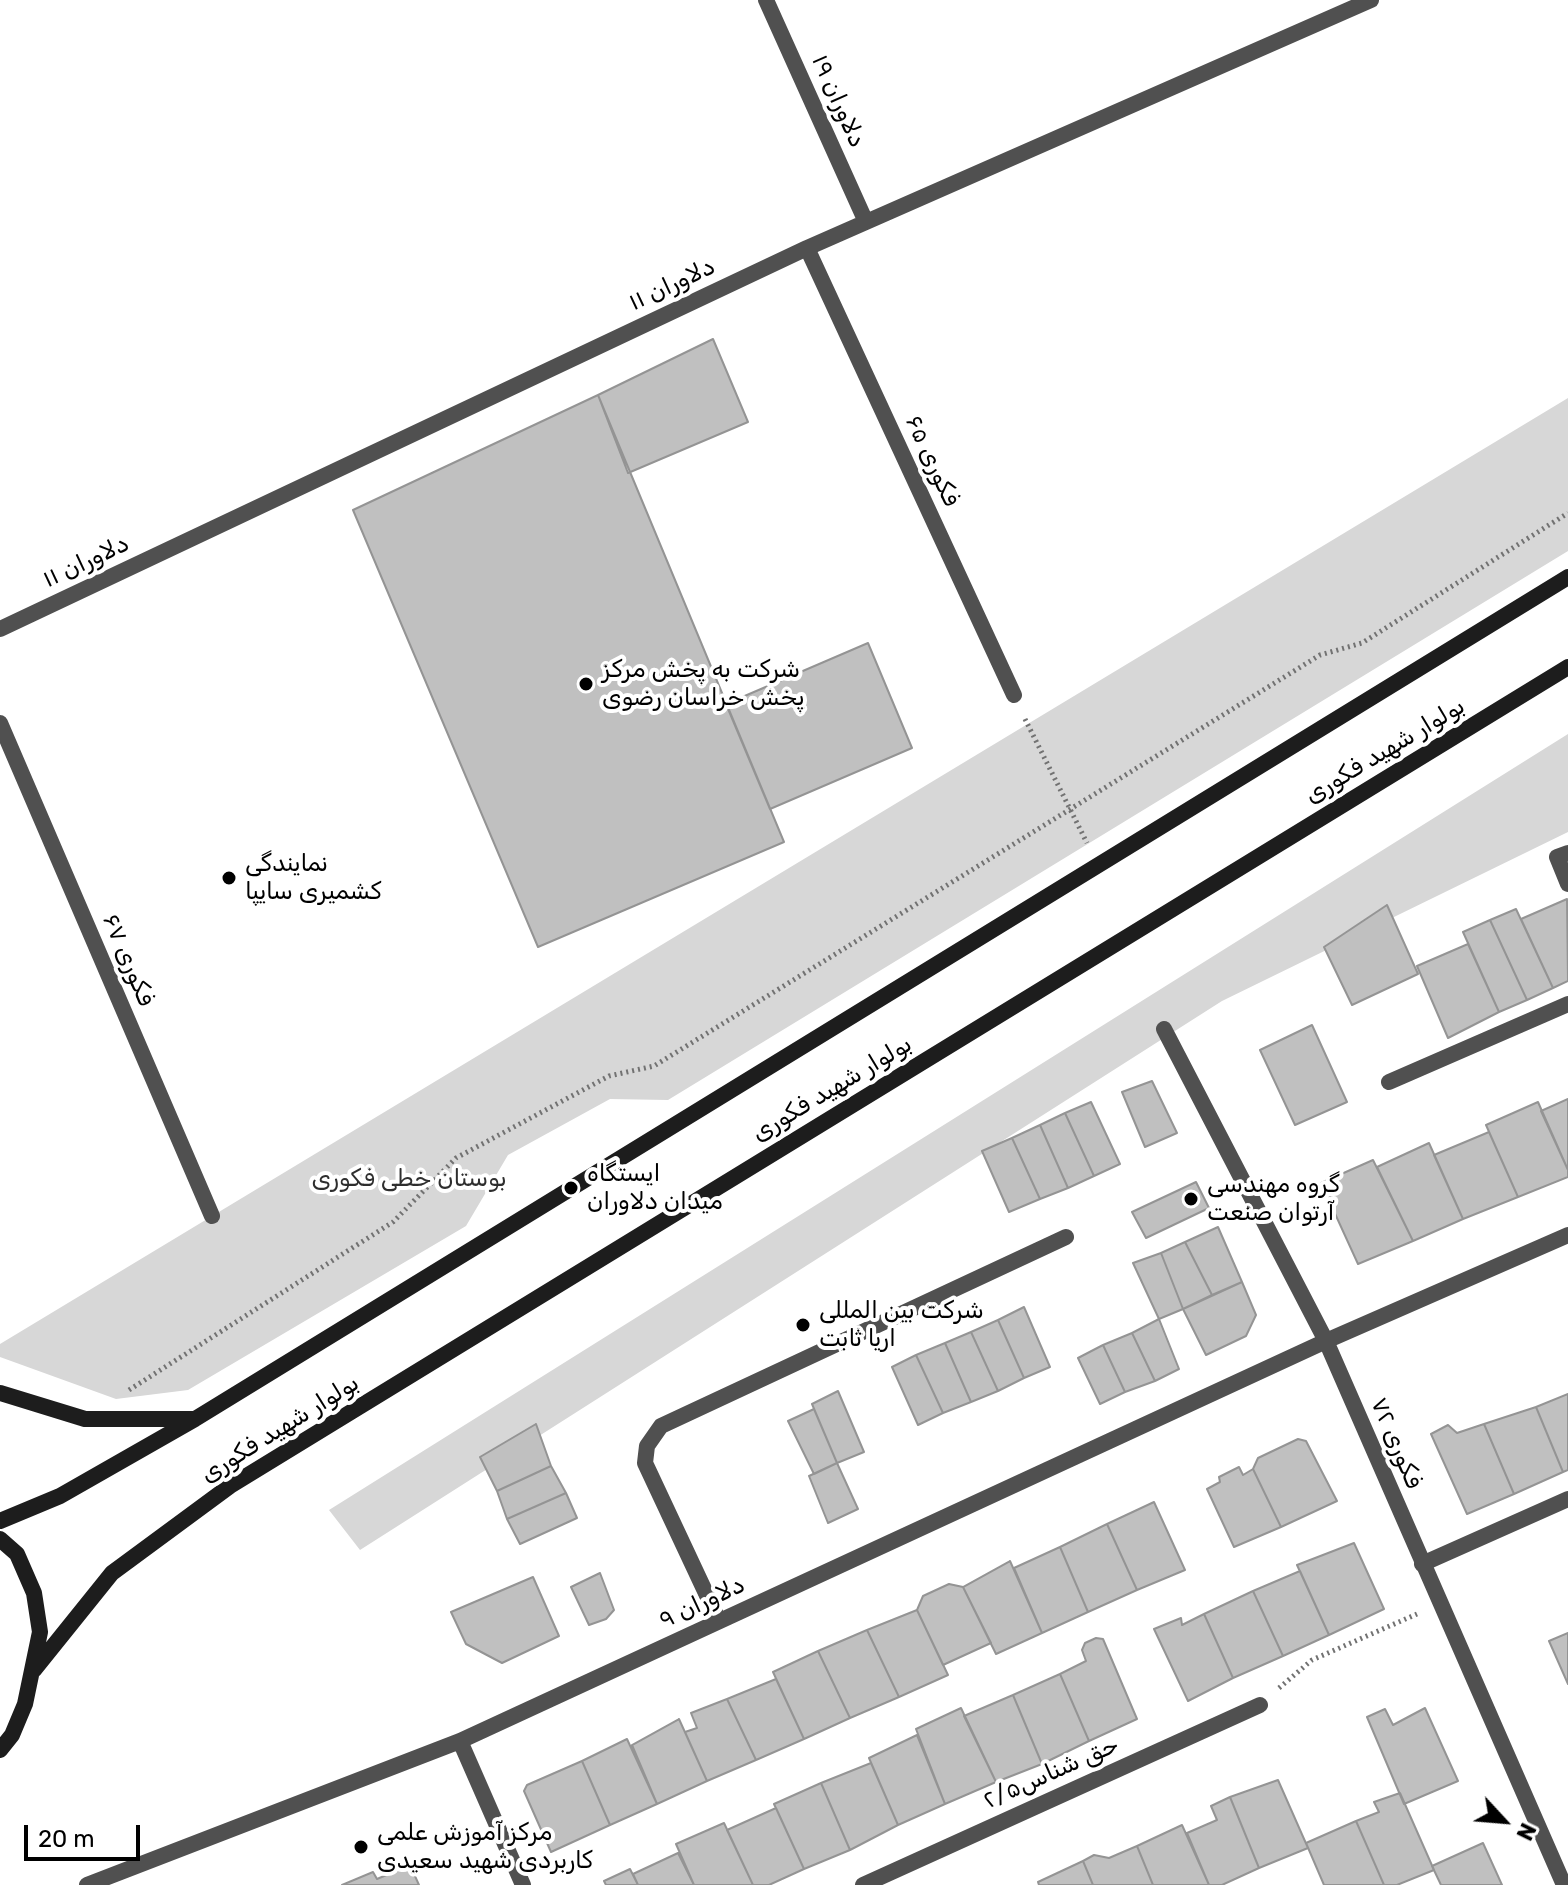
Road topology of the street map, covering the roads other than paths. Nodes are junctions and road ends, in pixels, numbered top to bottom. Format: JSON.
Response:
{"nodes":[{"id":1,"x":766,"y":0,"type":"edge"},
{"id":2,"x":1371,"y":0,"type":"edge"},
{"id":3,"x":866,"y":222,"type":"junction"},
{"id":4,"x":807,"y":248,"type":"junction"},
{"id":5,"x":1568,"y":577,"type":"edge"},
{"id":6,"x":0,"y":629,"type":"edge"},
{"id":7,"x":1568,"y":667,"type":"edge"},
{"id":8,"x":1014,"y":695,"type":"road end"},
{"id":9,"x":0,"y":723,"type":"edge"},
{"id":10,"x":1562,"y":855,"type":"edge"},
{"id":11,"x":1568,"y":884,"type":"edge"},
{"id":12,"x":1568,"y":1004,"type":"edge"},
{"id":13,"x":1164,"y":1029,"type":"dead end"},
{"id":14,"x":1389,"y":1082,"type":"dead end"},
{"id":15,"x":212,"y":1216,"type":"dead end"},
{"id":16,"x":1568,"y":1235,"type":"edge"},
{"id":17,"x":1066,"y":1237,"type":"dead end"},
{"id":18,"x":1326,"y":1341,"type":"junction"},
{"id":19,"x":0,"y":1393,"type":"edge"},
{"id":20,"x":195,"y":1419,"type":"junction"},
{"id":21,"x":1568,"y":1499,"type":"edge"},
{"id":22,"x":0,"y":1521,"type":"edge"},
{"id":23,"x":0,"y":1539,"type":"edge"},
{"id":24,"x":1422,"y":1564,"type":"junction"},
{"id":25,"x":719,"y":1621,"type":"junction"},
{"id":26,"x":34,"y":1670,"type":"junction"},
{"id":27,"x":1260,"y":1705,"type":"road end"},
{"id":28,"x":460,"y":1741,"type":"junction"},
{"id":29,"x":0,"y":1750,"type":"edge"},
{"id":30,"x":87,"y":1885,"type":"edge"},
{"id":31,"x":523,"y":1885,"type":"edge"},
{"id":32,"x":863,"y":1885,"type":"edge"},
{"id":33,"x":1564,"y":1885,"type":"edge"}],
"edges":[{"from":1,"to":3,"type":"street","name":"دلاوران ۱۹"},
{"from":2,"to":3,"type":"street","name":"دلاوران ۱۱"},
{"from":3,"to":4,"type":"street","name":"دلاوران ۱۱"},
{"from":4,"to":6,"type":"street","name":"دلاوران ۱۱"},
{"from":4,"to":8,"type":"street","name":"فکوری ۶۵"},
{"from":5,"to":20,"type":"main road"},
{"from":7,"to":26,"type":"main road","name":"بولوار شهید فکوری"},
{"from":9,"to":15,"type":"street","name":"فکوری ۶۷"},
{"from":10,"to":11,"type":"street"},
{"from":12,"to":14,"type":"street"},
{"from":13,"to":18,"type":"street","name":"فکوری ۷۲"},
{"from":16,"to":18,"type":"street","name":"دلاوران ۹"},
{"from":17,"to":25,"type":"street"},
{"from":18,"to":24,"type":"street","name":"فکوری ۷۲"},
{"from":18,"to":25,"type":"street","name":"دلاوران ۹"},
{"from":19,"to":20,"type":"main road"},
{"from":20,"to":22,"type":"main road"},
{"from":21,"to":24,"type":"street"},
{"from":23,"to":26,"type":"main road"},
{"from":24,"to":33,"type":"street","name":"فکوری ۷۲"},
{"from":25,"to":28,"type":"street","name":"دلاوران ۹"},
{"from":26,"to":29,"type":"main road"},
{"from":27,"to":32,"type":"street","name":"حق شناس۲/۵"},
{"from":28,"to":30,"type":"street","name":"دلاوران ۹"},
{"from":28,"to":31,"type":"street"}]}
